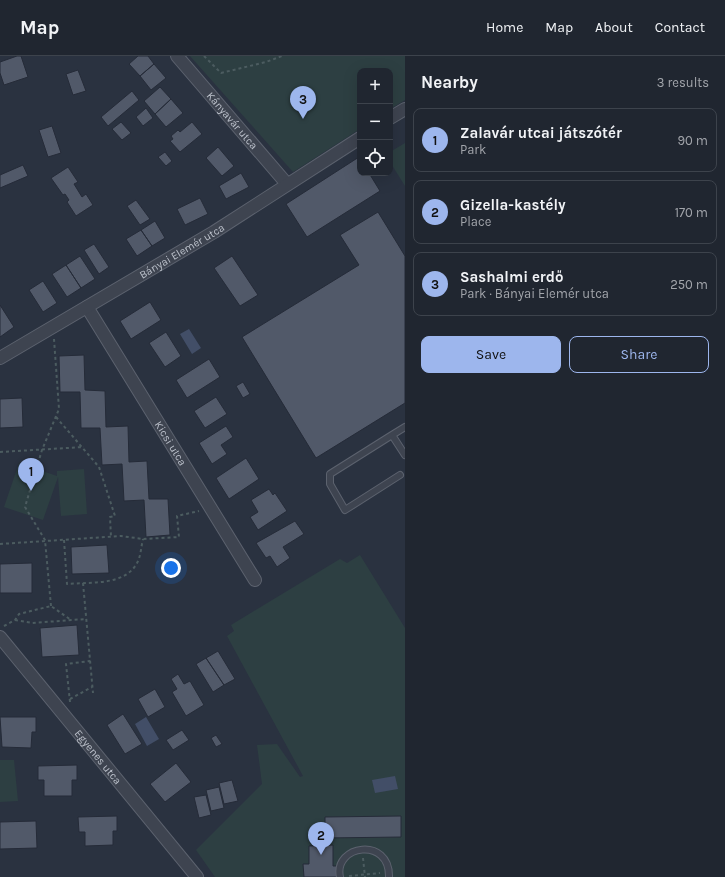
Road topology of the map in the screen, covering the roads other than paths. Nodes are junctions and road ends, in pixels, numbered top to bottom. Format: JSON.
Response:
{"nodes":[{"id":1,"x":177,"y":56,"type":"edge"},
{"id":2,"x":405,"y":109,"type":"edge"},
{"id":3,"x":393,"y":116,"type":"edge"},
{"id":4,"x":357,"y":140,"type":"edge"},
{"id":5,"x":287,"y":184,"type":"junction"},
{"id":6,"x":86,"y":307,"type":"junction"},
{"id":7,"x":0,"y":358,"type":"edge"},
{"id":8,"x":405,"y":427,"type":"edge"},
{"id":9,"x":392,"y":435,"type":"junction"},
{"id":10,"x":405,"y":455,"type":"edge"},
{"id":11,"x":400,"y":475,"type":"dead end"},
{"id":12,"x":255,"y":580,"type":"dead end"},
{"id":13,"x":0,"y":637,"type":"edge"},
{"id":14,"x":389,"y":874,"type":"edge"},
{"id":15,"x":197,"y":877,"type":"edge"},
{"id":16,"x":340,"y":877,"type":"edge"}],
"edges":[{"from":1,"to":5,"type":"street","name":"Kányavár utca"},
{"from":2,"to":3,"type":"street"},
{"from":4,"to":5,"type":"street","name":"Bányai Elemér utca"},
{"from":5,"to":6,"type":"street","name":"Bányai Elemér utca"},
{"from":6,"to":7,"type":"street","name":"Bányai Elemér utca"},
{"from":6,"to":12,"type":"street","name":"Kicsi utca"},
{"from":8,"to":9,"type":"lane"},
{"from":9,"to":10,"type":"lane"},
{"from":9,"to":11,"type":"lane"},
{"from":13,"to":15,"type":"street","name":"Egyenes utca"},
{"from":14,"to":16,"type":"lane"}]}
